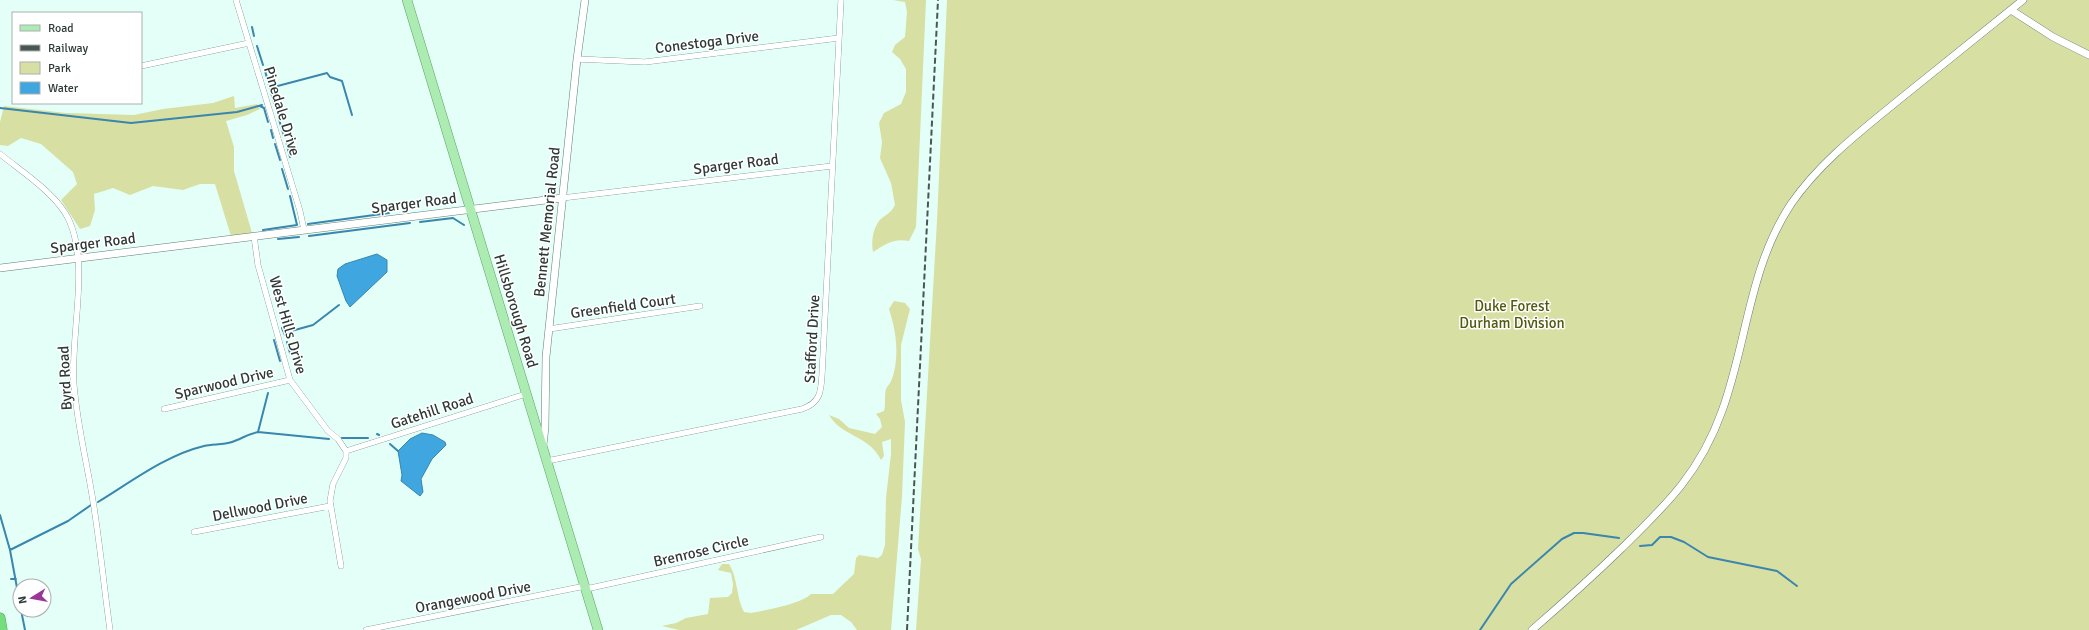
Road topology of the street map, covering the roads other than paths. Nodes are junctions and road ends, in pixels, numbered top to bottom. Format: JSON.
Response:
{"nodes":[{"id":1,"x":236,"y":0,"type":"edge"},
{"id":2,"x":407,"y":0,"type":"edge"},
{"id":3,"x":585,"y":0,"type":"edge"},
{"id":4,"x":841,"y":0,"type":"edge"},
{"id":5,"x":2022,"y":0,"type":"edge"},
{"id":6,"x":2011,"y":10,"type":"junction"},
{"id":7,"x":839,"y":38,"type":"junction"},
{"id":8,"x":249,"y":43,"type":"junction"},
{"id":9,"x":2089,"y":55,"type":"edge"},
{"id":10,"x":577,"y":59,"type":"junction"},
{"id":11,"x":142,"y":66,"type":"edge"},
{"id":12,"x":0,"y":154,"type":"edge"},
{"id":13,"x":832,"y":166,"type":"junction"},
{"id":14,"x":562,"y":198,"type":"junction"},
{"id":15,"x":471,"y":210,"type":"junction"},
{"id":16,"x":304,"y":230,"type":"junction"},
{"id":17,"x":254,"y":236,"type":"junction"},
{"id":18,"x":78,"y":258,"type":"junction"},
{"id":19,"x":0,"y":268,"type":"edge"},
{"id":20,"x":700,"y":306,"type":"dead end"},
{"id":21,"x":549,"y":329,"type":"junction"},
{"id":22,"x":290,"y":380,"type":"junction"},
{"id":23,"x":526,"y":394,"type":"junction"},
{"id":24,"x":164,"y":409,"type":"dead end"},
{"id":25,"x":543,"y":447,"type":"junction"},
{"id":26,"x":346,"y":450,"type":"junction"},
{"id":27,"x":547,"y":461,"type":"junction"},
{"id":28,"x":330,"y":506,"type":"junction"},
{"id":29,"x":194,"y":532,"type":"dead end"},
{"id":30,"x":821,"y":537,"type":"dead end"},
{"id":31,"x":341,"y":566,"type":"dead end"},
{"id":32,"x":585,"y":588,"type":"junction"},
{"id":33,"x":0,"y":618,"type":"edge"},
{"id":34,"x":2,"y":630,"type":"edge"},
{"id":35,"x":110,"y":630,"type":"edge"},
{"id":36,"x":366,"y":630,"type":"edge"},
{"id":37,"x":598,"y":630,"type":"edge"},
{"id":38,"x":1532,"y":630,"type":"edge"}],
"edges":[{"from":1,"to":8,"type":"street","name":"Pinedale Drive"},
{"from":2,"to":15,"type":"main road","name":"Hillsborough Road"},
{"from":3,"to":10,"type":"street","name":"Bennett Memorial Road"},
{"from":4,"to":7,"type":"street","name":"Stafford Drive"},
{"from":5,"to":6,"type":"street"},
{"from":6,"to":9,"type":"street"},
{"from":6,"to":38,"type":"street"},
{"from":7,"to":10,"type":"street","name":"Conestoga Drive"},
{"from":7,"to":13,"type":"street","name":"Stafford Drive"},
{"from":8,"to":11,"type":"street"},
{"from":8,"to":16,"type":"street","name":"Pinedale Drive"},
{"from":10,"to":14,"type":"street","name":"Bennett Memorial Road"},
{"from":12,"to":18,"type":"street","name":"Byrd Road"},
{"from":13,"to":14,"type":"street","name":"Sparger Road"},
{"from":13,"to":27,"type":"street","name":"Stafford Drive"},
{"from":14,"to":15,"type":"street","name":"Sparger Road"},
{"from":14,"to":21,"type":"street","name":"Bennett Memorial Road"},
{"from":15,"to":16,"type":"street","name":"Sparger Road"},
{"from":15,"to":23,"type":"main road","name":"Hillsborough Road"},
{"from":16,"to":17,"type":"street","name":"Sparger Road"},
{"from":17,"to":18,"type":"street","name":"Sparger Road"},
{"from":17,"to":22,"type":"street","name":"West Hills Drive"},
{"from":18,"to":19,"type":"street","name":"Sparger Road"},
{"from":18,"to":35,"type":"street","name":"Byrd Road"},
{"from":20,"to":21,"type":"street","name":"Greenfield Court"},
{"from":21,"to":25,"type":"street","name":"Bennett Memorial Road"},
{"from":22,"to":24,"type":"street","name":"Sparwood Drive"},
{"from":22,"to":26,"type":"street","name":"West Hills Drive"},
{"from":23,"to":25,"type":"main road","name":"Hillsborough Road"},
{"from":23,"to":26,"type":"street","name":"Gatehill Road"},
{"from":25,"to":27,"type":"main road","name":"Hillsborough Road"},
{"from":26,"to":28,"type":"street"},
{"from":27,"to":32,"type":"main road","name":"Hillsborough Road"},
{"from":28,"to":29,"type":"street","name":"Dellwood Drive"},
{"from":28,"to":31,"type":"street"},
{"from":30,"to":32,"type":"street","name":"Brenrose Circle"},
{"from":32,"to":36,"type":"street","name":"Orangewood Drive"},
{"from":32,"to":37,"type":"main road","name":"Hillsborough Road"},
{"from":33,"to":34,"type":"highway"}]}
